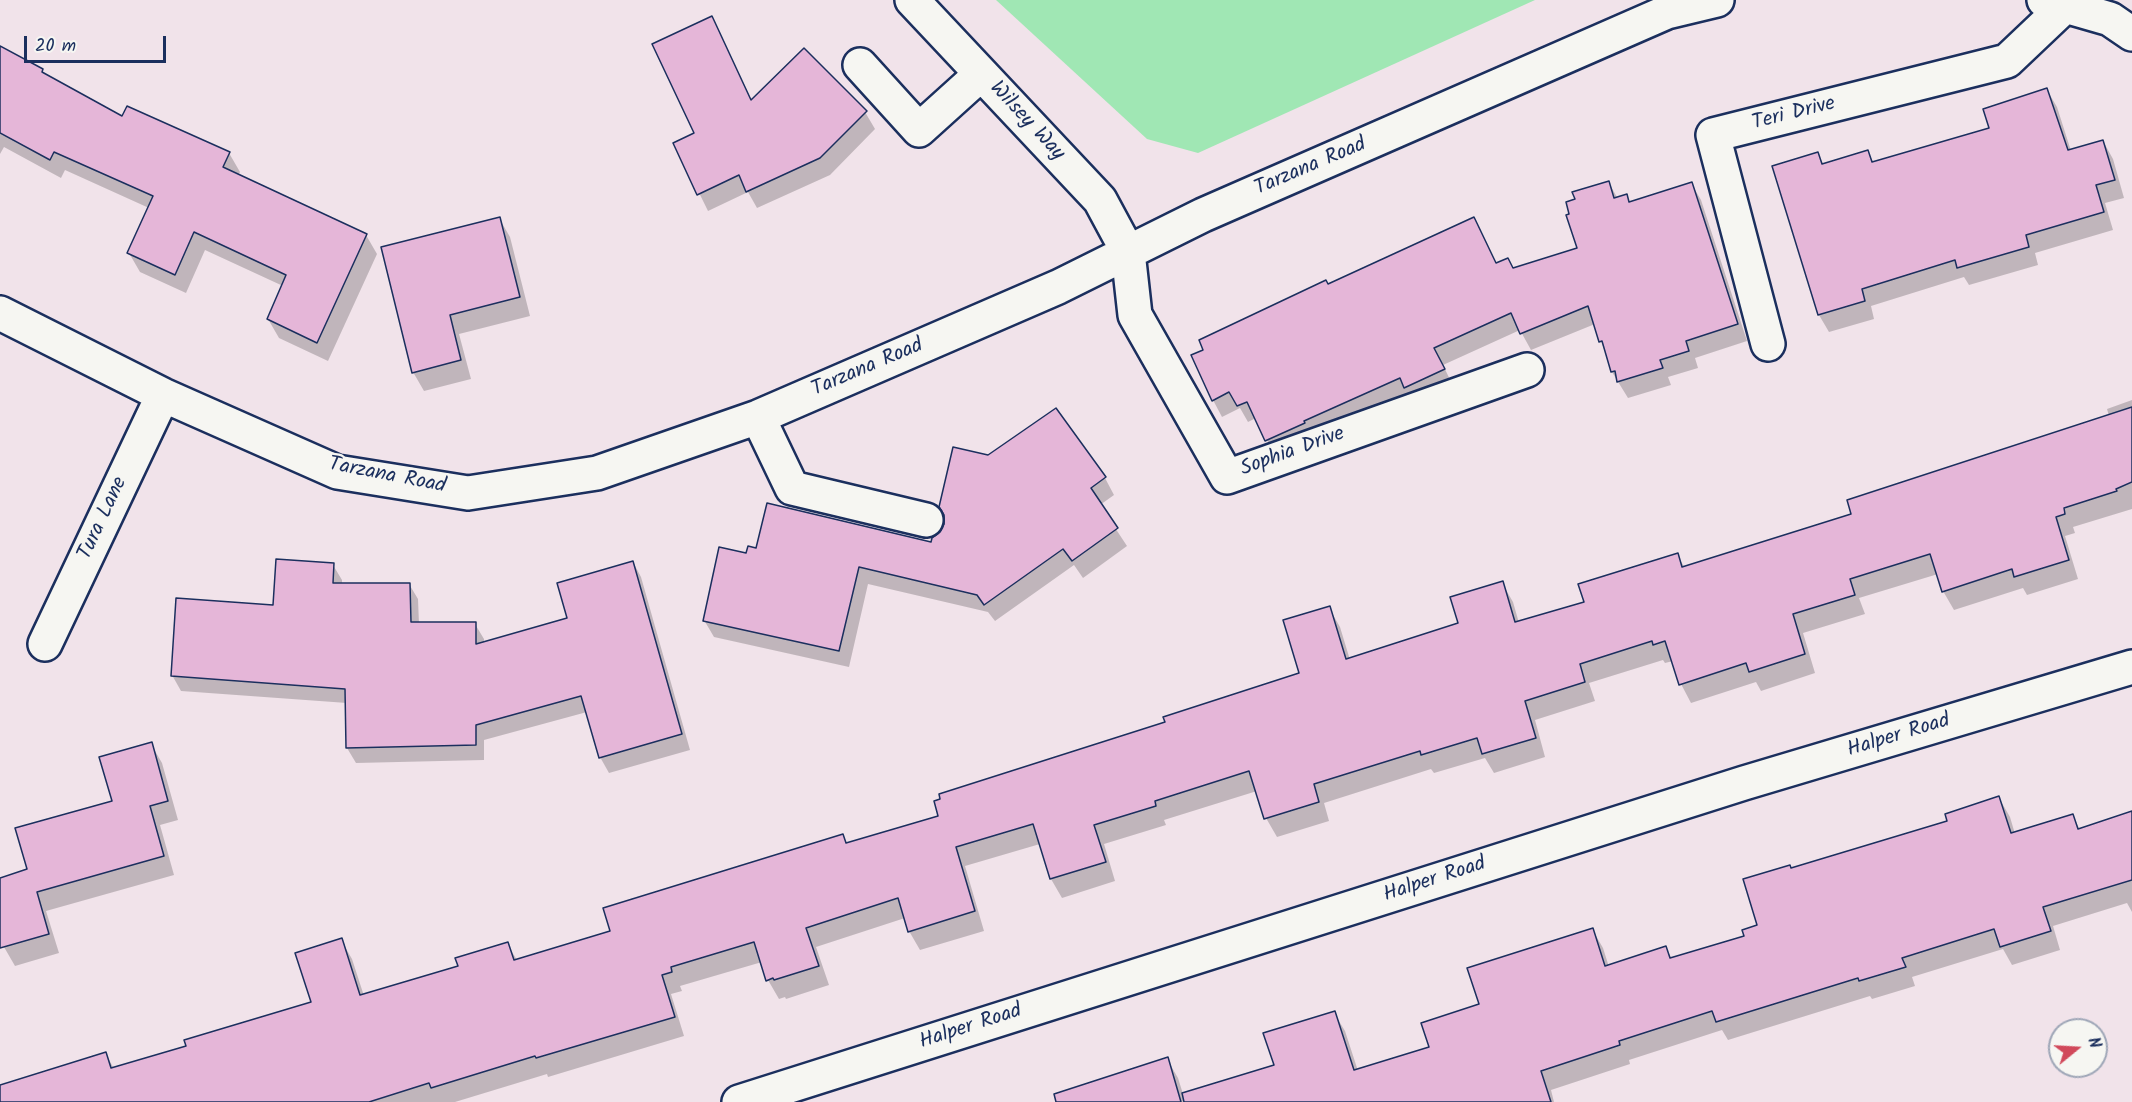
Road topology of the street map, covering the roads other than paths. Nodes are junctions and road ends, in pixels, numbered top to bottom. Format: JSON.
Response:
{"nodes":[{"id":1,"x":912,"y":0,"type":"edge"},
{"id":2,"x":1717,"y":0,"type":"edge"},
{"id":3,"x":2054,"y":3,"type":"edge"},
{"id":4,"x":2132,"y":34,"type":"edge"},
{"id":5,"x":860,"y":65,"type":"dead end"},
{"id":6,"x":981,"y":74,"type":"junction"},
{"id":7,"x":1128,"y":252,"type":"junction"},
{"id":8,"x":0,"y":313,"type":"edge"},
{"id":9,"x":1768,"y":344,"type":"dead end"},
{"id":10,"x":1527,"y":369,"type":"dead end"},
{"id":11,"x":163,"y":395,"type":"junction"},
{"id":12,"x":758,"y":417,"type":"junction"},
{"id":13,"x":926,"y":520,"type":"dead end"},
{"id":14,"x":45,"y":644,"type":"dead end"},
{"id":15,"x":2132,"y":667,"type":"edge"},
{"id":16,"x":739,"y":1102,"type":"edge"}],
"edges":[{"from":1,"to":6,"type":"street","name":"Wilsey Way"},
{"from":2,"to":7,"type":"street","name":"Tarzana Road"},
{"from":3,"to":4,"type":"street"},
{"from":3,"to":9,"type":"street","name":"Teri Drive"},
{"from":5,"to":6,"type":"street"},
{"from":6,"to":7,"type":"street","name":"Wilsey Way"},
{"from":7,"to":10,"type":"street","name":"Sophia Drive"},
{"from":7,"to":12,"type":"street","name":"Tarzana Road"},
{"from":8,"to":11,"type":"street","name":"Tarzana Road"},
{"from":11,"to":12,"type":"street","name":"Tarzana Road"},
{"from":11,"to":14,"type":"street","name":"Tura Lane"},
{"from":12,"to":13,"type":"street"},
{"from":15,"to":16,"type":"street","name":"Halper Road"}]}
